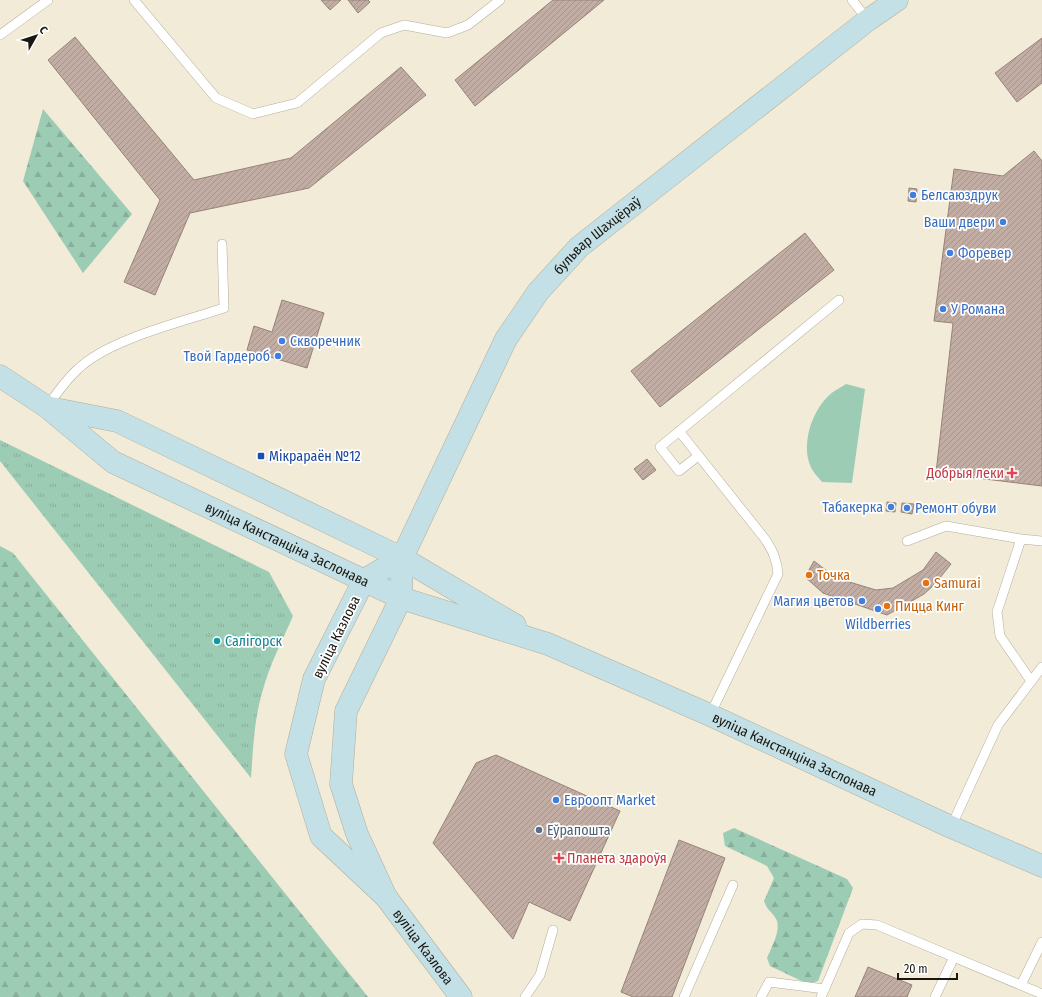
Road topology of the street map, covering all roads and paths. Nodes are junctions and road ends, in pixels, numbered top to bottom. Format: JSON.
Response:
{"nodes":[{"id":1,"x":48,"y":0,"type":"edge"},
{"id":2,"x":134,"y":0,"type":"edge"},
{"id":3,"x":500,"y":0,"type":"edge"},
{"id":4,"x":852,"y":0,"type":"edge"},
{"id":5,"x":897,"y":0,"type":"edge"},
{"id":6,"x":868,"y":20,"type":"junction"},
{"id":7,"x":0,"y":35,"type":"edge"},
{"id":8,"x":222,"y":244,"type":"dead end"},
{"id":9,"x":839,"y":300,"type":"dead end"},
{"id":10,"x":0,"y":376,"type":"edge"},
{"id":11,"x":47,"y":407,"type":"junction"},
{"id":12,"x":679,"y":431,"type":"junction"},
{"id":13,"x":698,"y":456,"type":"junction"},
{"id":14,"x":1022,"y":538,"type":"junction"},
{"id":15,"x":907,"y":541,"type":"dead end"},
{"id":16,"x":1042,"y":541,"type":"edge"},
{"id":17,"x":402,"y":558,"type":"junction"},
{"id":18,"x":364,"y":580,"type":"junction"},
{"id":19,"x":401,"y":598,"type":"junction"},
{"id":20,"x":548,"y":644,"type":"junction"},
{"id":21,"x":1042,"y":667,"type":"edge"},
{"id":22,"x":1031,"y":680,"type":"junction"},
{"id":23,"x":710,"y":715,"type":"junction"},
{"id":24,"x":951,"y":827,"type":"junction"},
{"id":25,"x":1042,"y":866,"type":"edge"},
{"id":26,"x":733,"y":885,"type":"dead end"},
{"id":27,"x":386,"y":897,"type":"junction"},
{"id":28,"x":553,"y":930,"type":"dead end"},
{"id":29,"x":1042,"y":942,"type":"edge"},
{"id":30,"x":954,"y":957,"type":"junction"},
{"id":31,"x":1021,"y":985,"type":"junction"},
{"id":32,"x":823,"y":993,"type":"edge"},
{"id":33,"x":1042,"y":994,"type":"edge"},
{"id":34,"x":462,"y":997,"type":"edge"},
{"id":35,"x":525,"y":997,"type":"edge"},
{"id":36,"x":684,"y":997,"type":"edge"},
{"id":37,"x":761,"y":997,"type":"edge"},
{"id":38,"x":935,"y":997,"type":"edge"}],
"edges":[{"from":1,"to":7,"type":"lane"},
{"from":2,"to":3,"type":"lane"},
{"from":4,"to":6,"type":"lane"},
{"from":5,"to":6,"type":"main road","name":"бульвар Шахцёраў"},
{"from":6,"to":17,"type":"main road","name":"бульвар Шахцёраў"},
{"from":8,"to":11,"type":"lane"},
{"from":9,"to":12,"type":"lane"},
{"from":10,"to":11,"type":"main road","name":"вуліца Канстанціна Заслонава"},
{"from":11,"to":17,"type":"main road","name":"вуліца Канстанціна Заслонава"},
{"from":11,"to":18,"type":"main road","name":"вуліца Канстанціна Заслонава"},
{"from":12,"to":13,"type":"lane"},
{"from":12,"to":13,"type":"lane"},
{"from":13,"to":23,"type":"lane"},
{"from":14,"to":15,"type":"lane"},
{"from":14,"to":16,"type":"lane"},
{"from":14,"to":22,"type":"lane"},
{"from":17,"to":18,"type":"main road","name":"вуліца Казлова"},
{"from":17,"to":19,"type":"main road"},
{"from":17,"to":20,"type":"main road","name":"вуліца Канстанціна Заслонава"},
{"from":18,"to":19,"type":"main road","name":"вуліца Канстанціна Заслонава"},
{"from":18,"to":27,"type":"main road","name":"вуліца Казлова"},
{"from":19,"to":20,"type":"main road","name":"вуліца Канстанціна Заслонава"},
{"from":19,"to":27,"type":"main road","name":"вуліца Казлова"},
{"from":20,"to":23,"type":"main road","name":"вуліца Канстанціна Заслонава"},
{"from":21,"to":22,"type":"lane"},
{"from":22,"to":24,"type":"lane"},
{"from":23,"to":24,"type":"main road","name":"вуліца Канстанціна Заслонава"},
{"from":24,"to":25,"type":"main road","name":"вуліца Канстанціна Заслонава"},
{"from":26,"to":36,"type":"lane"},
{"from":27,"to":34,"type":"main road","name":"вуліца Казлова"},
{"from":28,"to":35,"type":"lane"},
{"from":29,"to":31,"type":"lane"},
{"from":30,"to":31,"type":"lane"},
{"from":30,"to":32,"type":"lane"},
{"from":30,"to":38,"type":"lane"},
{"from":31,"to":33,"type":"lane"},
{"from":32,"to":37,"type":"lane"}]}
